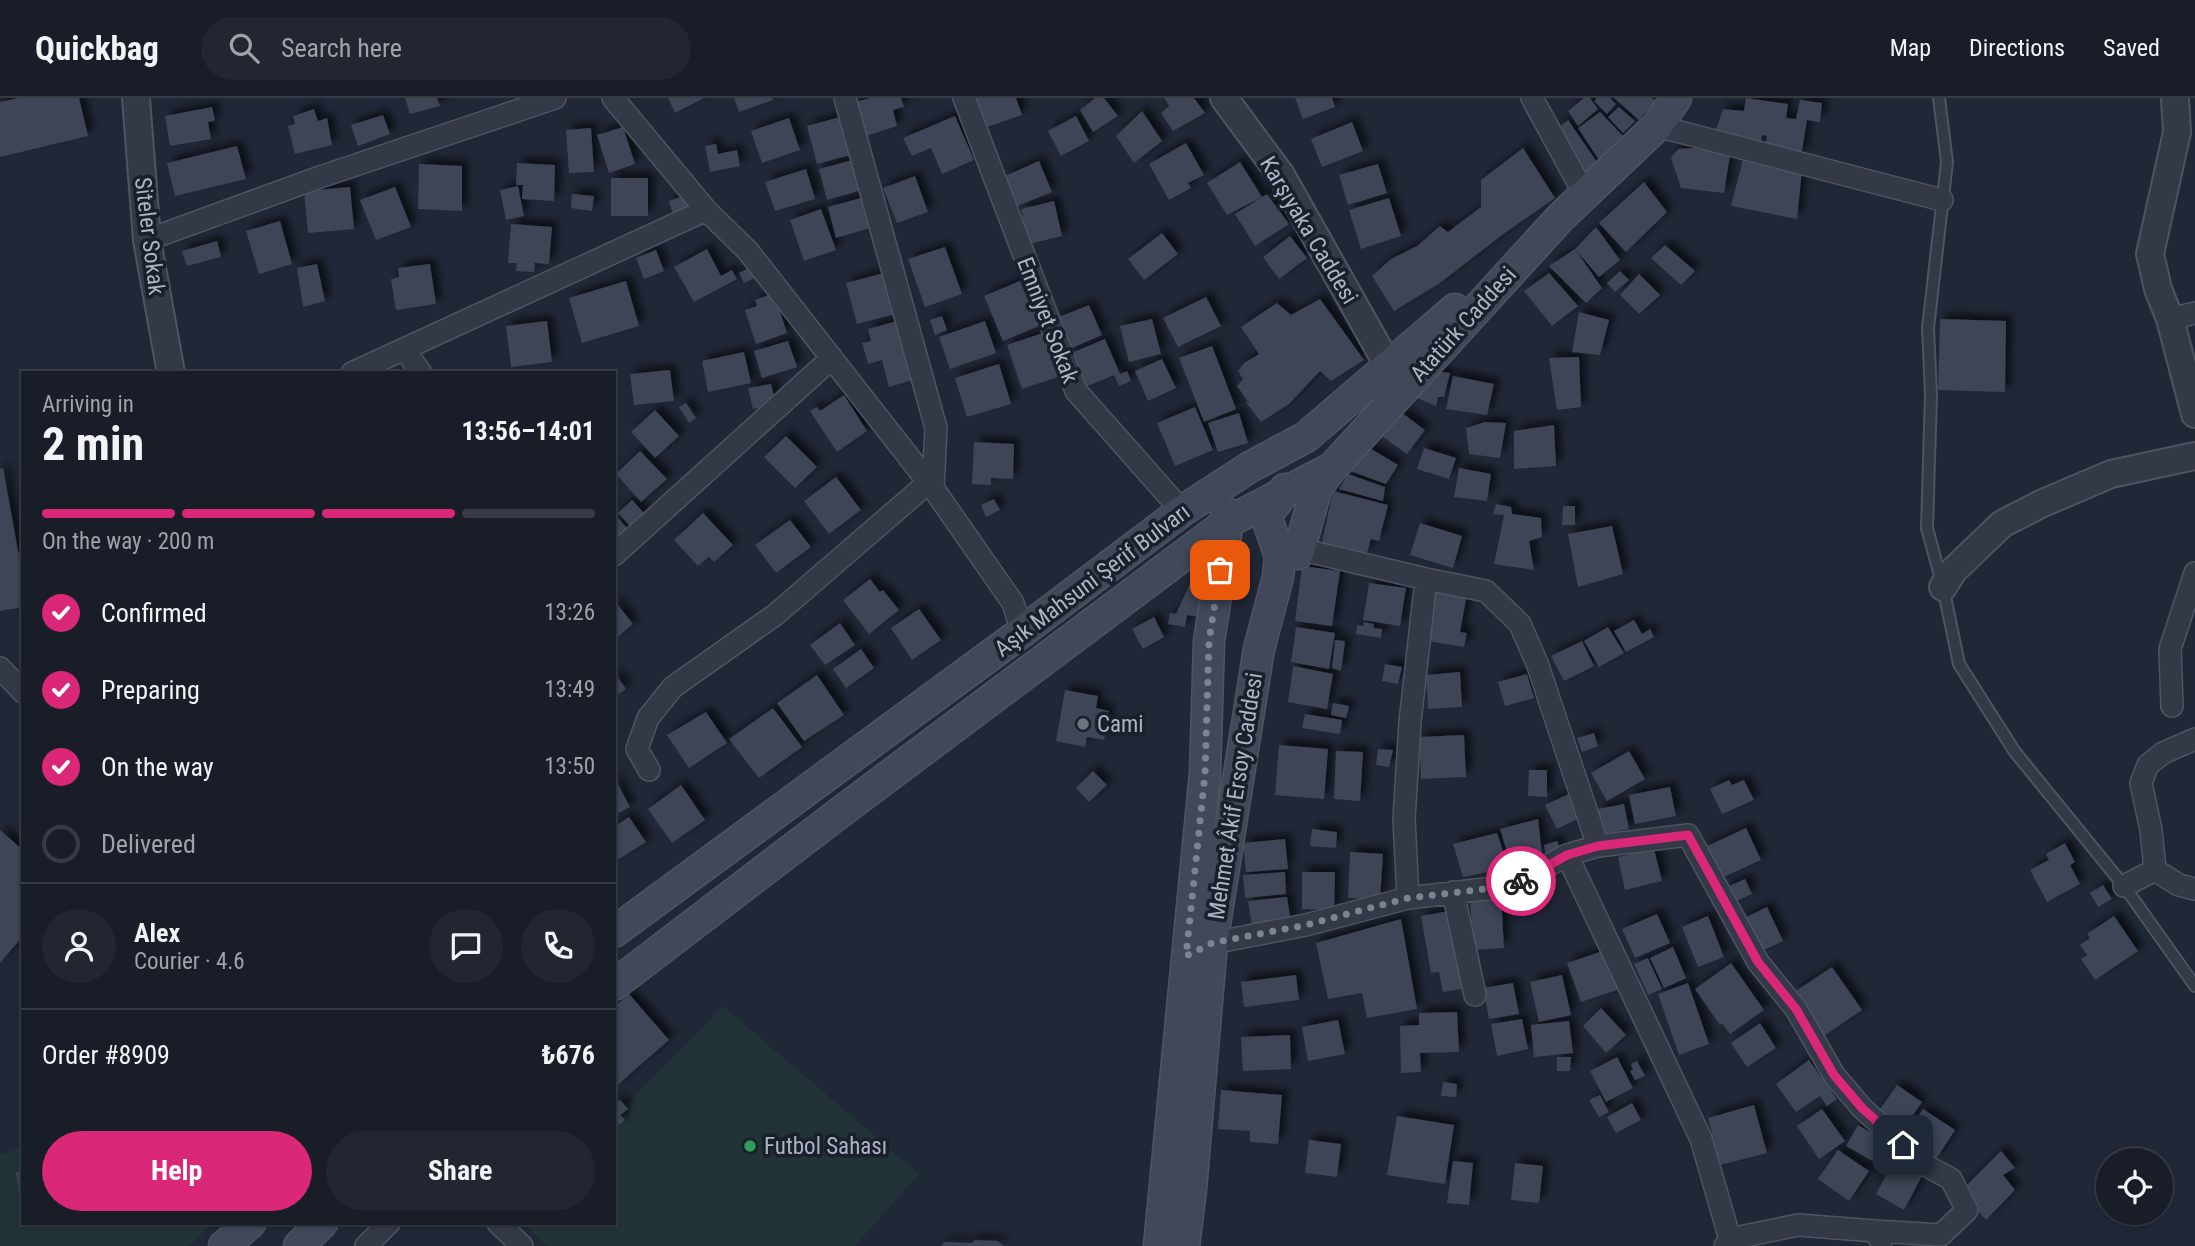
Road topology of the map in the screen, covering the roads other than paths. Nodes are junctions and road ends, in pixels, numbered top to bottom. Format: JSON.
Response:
{"nodes":[{"id":1,"x":136,"y":98,"type":"edge"},
{"id":2,"x":555,"y":98,"type":"edge"},
{"id":3,"x":613,"y":98,"type":"edge"},
{"id":4,"x":845,"y":98,"type":"edge"},
{"id":5,"x":964,"y":98,"type":"edge"},
{"id":6,"x":1224,"y":98,"type":"edge"},
{"id":7,"x":1676,"y":98,"type":"edge"},
{"id":8,"x":1939,"y":98,"type":"edge"},
{"id":9,"x":1543,"y":103,"type":"edge"},
{"id":10,"x":2182,"y":110,"type":"edge"},
{"id":11,"x":1657,"y":126,"type":"junction"},
{"id":12,"x":1585,"y":195,"type":"junction"},
{"id":13,"x":1942,"y":200,"type":"junction"},
{"id":14,"x":706,"y":210,"type":"junction"},
{"id":15,"x":1561,"y":217,"type":"junction"},
{"id":16,"x":147,"y":240,"type":"junction"},
{"id":17,"x":2183,"y":316,"type":"edge"},
{"id":18,"x":405,"y":350,"type":"junction"},
{"id":19,"x":832,"y":358,"type":"junction"},
{"id":20,"x":1389,"y":367,"type":"junction"},
{"id":21,"x":171,"y":371,"type":"edge"},
{"id":22,"x":357,"y":371,"type":"edge"},
{"id":23,"x":420,"y":371,"type":"edge"},
{"id":24,"x":2195,"y":415,"type":"edge"},
{"id":25,"x":2195,"y":456,"type":"edge"},
{"id":26,"x":1250,"y":467,"type":"junction"},
{"id":27,"x":1332,"y":468,"type":"junction"},
{"id":28,"x":931,"y":485,"type":"junction"},
{"id":29,"x":1222,"y":485,"type":"junction"},
{"id":30,"x":1285,"y":491,"type":"junction"},
{"id":31,"x":1182,"y":511,"type":"junction"},
{"id":32,"x":1228,"y":522,"type":"junction"},
{"id":33,"x":616,"y":553,"type":"edge"},
{"id":34,"x":1289,"y":555,"type":"junction"},
{"id":35,"x":2195,"y":573,"type":"edge"},
{"id":36,"x":1426,"y":579,"type":"junction"},
{"id":37,"x":1943,"y":587,"type":"junction"},
{"id":38,"x":1022,"y":632,"type":"junction"},
{"id":39,"x":0,"y":668,"type":"edge"},
{"id":40,"x":21,"y":690,"type":"edge"},
{"id":41,"x":2172,"y":706,"type":"dead end"},
{"id":42,"x":2195,"y":739,"type":"edge"},
{"id":43,"x":649,"y":770,"type":"dead end"},
{"id":44,"x":1598,"y":846,"type":"junction"},
{"id":45,"x":1567,"y":855,"type":"junction"},
{"id":46,"x":2155,"y":870,"type":"junction"},
{"id":47,"x":2124,"y":886,"type":"junction"},
{"id":48,"x":2195,"y":889,"type":"edge"},
{"id":49,"x":1453,"y":892,"type":"junction"},
{"id":50,"x":1408,"y":898,"type":"junction"},
{"id":51,"x":616,"y":931,"type":"edge"},
{"id":52,"x":1212,"y":943,"type":"junction"},
{"id":53,"x":1186,"y":956,"type":"junction"},
{"id":54,"x":616,"y":983,"type":"edge"},
{"id":55,"x":2195,"y":986,"type":"edge"},
{"id":56,"x":1475,"y":995,"type":"dead end"},
{"id":57,"x":248,"y":1225,"type":"edge"},
{"id":58,"x":320,"y":1225,"type":"edge"},
{"id":59,"x":387,"y":1225,"type":"edge"},
{"id":60,"x":500,"y":1225,"type":"edge"},
{"id":61,"x":1879,"y":1238,"type":"edge"},
{"id":62,"x":1728,"y":1242,"type":"edge"},
{"id":63,"x":224,"y":1246,"type":"edge"},
{"id":64,"x":299,"y":1246,"type":"edge"},
{"id":65,"x":366,"y":1246,"type":"edge"},
{"id":66,"x":522,"y":1246,"type":"edge"},
{"id":67,"x":1159,"y":1246,"type":"edge"},
{"id":68,"x":1184,"y":1246,"type":"edge"}],
"edges":[{"from":1,"to":16,"type":"street","name":"Siteler Sokak"},
{"from":2,"to":16,"type":"street"},
{"from":3,"to":14,"type":"street"},
{"from":4,"to":28,"type":"street"},
{"from":5,"to":31,"type":"street","name":"Emniyet Sokak"},
{"from":6,"to":20,"type":"street","name":"Karşıyaka Caddesi"},
{"from":7,"to":11,"type":"main road","name":"Atatürk Caddesi"},
{"from":8,"to":13,"type":"lane"},
{"from":9,"to":12,"type":"street"},
{"from":10,"to":17,"type":"street"},
{"from":11,"to":12,"type":"main road","name":"Atatürk Caddesi"},
{"from":11,"to":13,"type":"street"},
{"from":12,"to":15,"type":"main road","name":"Atatürk Caddesi"},
{"from":13,"to":37,"type":"lane"},
{"from":14,"to":18,"type":"street"},
{"from":14,"to":19,"type":"street"},
{"from":15,"to":20,"type":"main road","name":"Aşık Mahsuni Şerif Bulvarı"},
{"from":15,"to":27,"type":"main road","name":"Atatürk Caddesi"},
{"from":16,"to":21,"type":"street","name":"Siteler Sokak"},
{"from":17,"to":24,"type":"street"},
{"from":18,"to":22,"type":"street"},
{"from":18,"to":23,"type":"street"},
{"from":19,"to":28,"type":"street"},
{"from":19,"to":33,"type":"street"},
{"from":20,"to":26,"type":"main road","name":"Aşık Mahsuni Şerif Bulvarı"},
{"from":25,"to":37,"type":"street"},
{"from":26,"to":29,"type":"main road","name":"Aşık Mahsuni Şerif Bulvarı"},
{"from":26,"to":30,"type":"main road"},
{"from":27,"to":30,"type":"main road","name":"Atatürk Caddesi"},
{"from":27,"to":34,"type":"main road"},
{"from":28,"to":38,"type":"street"},
{"from":28,"to":43,"type":"street"},
{"from":29,"to":31,"type":"main road","name":"Aşık Mahsuni Şerif Bulvarı"},
{"from":29,"to":32,"type":"main road","name":"Mehmet Âkif Ersoy Caddesi"},
{"from":30,"to":32,"type":"main road","name":"Atatürk Caddesi"},
{"from":30,"to":34,"type":"main road","name":"Mehmet Âkif Ersoy Caddesi"},
{"from":31,"to":38,"type":"main road","name":"Aşık Mahsuni Şerif Bulvarı"},
{"from":32,"to":53,"type":"main road","name":"Mehmet Âkif Ersoy Caddesi"},
{"from":32,"to":54,"type":"main road","name":"Aşık Mahsuni Şerif Bulvarı"},
{"from":34,"to":36,"type":"street"},
{"from":34,"to":52,"type":"main road","name":"Mehmet Âkif Ersoy Caddesi"},
{"from":35,"to":41,"type":"street"},
{"from":36,"to":44,"type":"street"},
{"from":36,"to":50,"type":"street"},
{"from":37,"to":47,"type":"lane"},
{"from":38,"to":51,"type":"main road","name":"Aşık Mahsuni Şerif Bulvarı"},
{"from":39,"to":40,"type":"street"},
{"from":42,"to":46,"type":"street"},
{"from":44,"to":45,"type":"street"},
{"from":44,"to":61,"type":"street"},
{"from":45,"to":49,"type":"street"},
{"from":45,"to":62,"type":"street"},
{"from":46,"to":47,"type":"street"},
{"from":46,"to":48,"type":"street"},
{"from":47,"to":55,"type":"lane"},
{"from":49,"to":50,"type":"street"},
{"from":49,"to":56,"type":"street"},
{"from":50,"to":52,"type":"street"},
{"from":52,"to":53,"type":"street"},
{"from":52,"to":68,"type":"main road","name":"Mehmet Âkif Ersoy Caddesi"},
{"from":53,"to":67,"type":"main road","name":"Mehmet Âkif Ersoy Caddesi"},
{"from":57,"to":63,"type":"main road"},
{"from":58,"to":64,"type":"main road"},
{"from":59,"to":65,"type":"street"},
{"from":60,"to":66,"type":"street"},
{"from":61,"to":62,"type":"street"}]}
